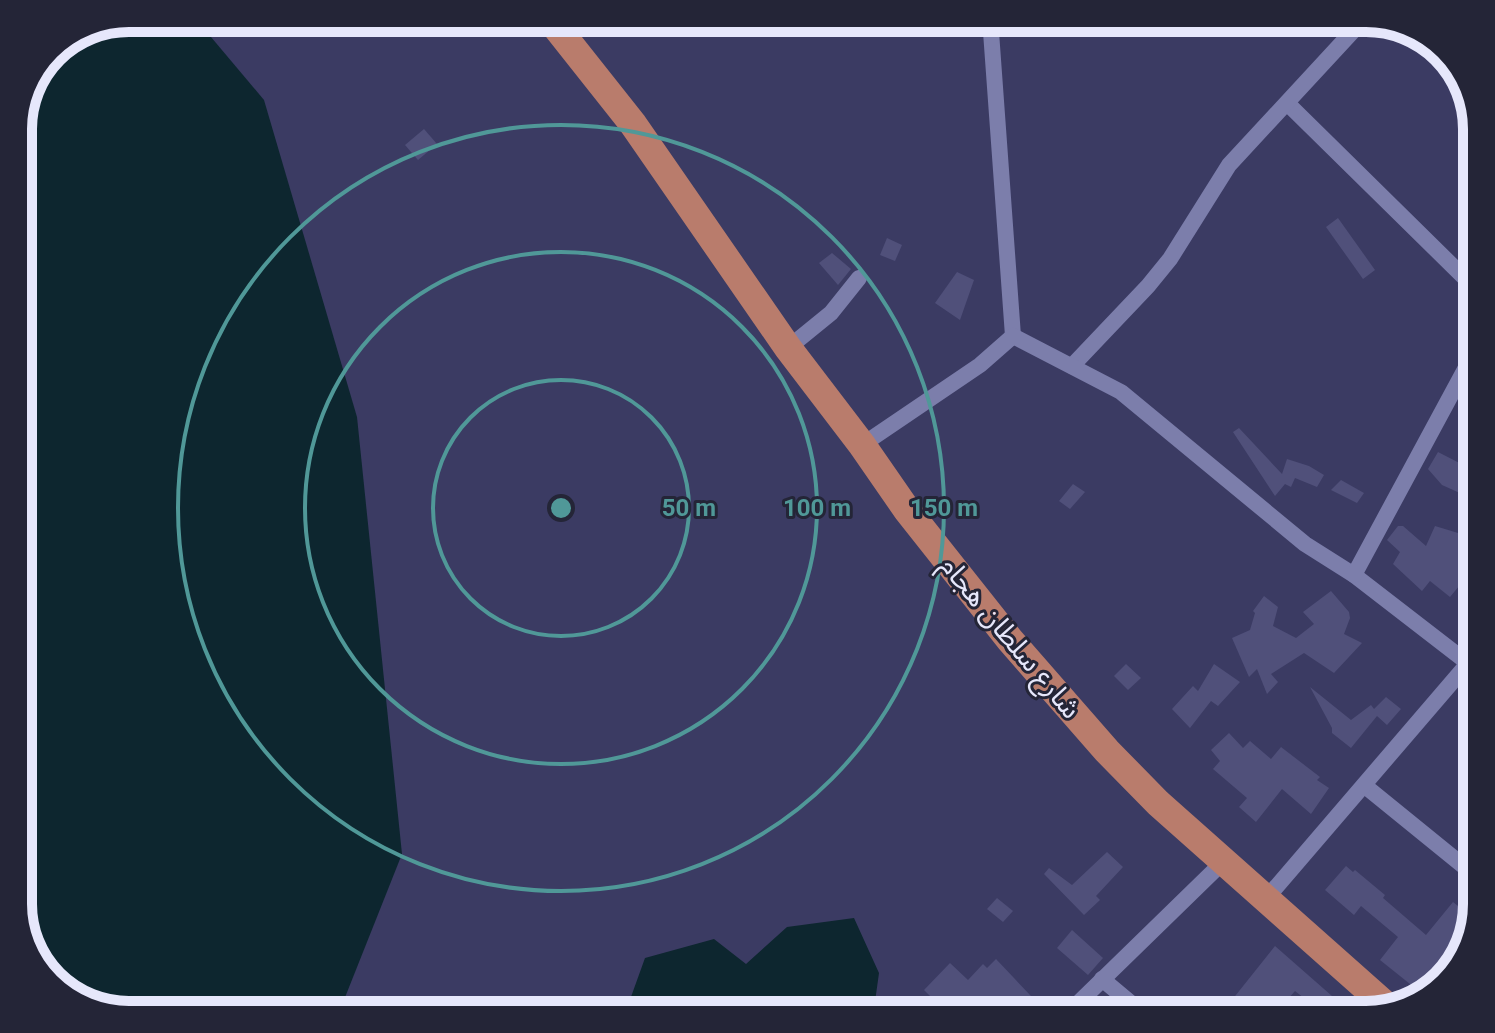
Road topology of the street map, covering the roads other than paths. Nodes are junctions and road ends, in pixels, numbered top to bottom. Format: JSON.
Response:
{"nodes":[{"id":1,"x":560,"y":32,"type":"edge"},
{"id":2,"x":991,"y":32,"type":"edge"},
{"id":3,"x":1352,"y":32,"type":"edge"},
{"id":4,"x":1287,"y":103,"type":"junction"},
{"id":5,"x":1463,"y":276,"type":"edge"},
{"id":6,"x":859,"y":278,"type":"dead end"},
{"id":7,"x":1013,"y":336,"type":"junction"},
{"id":8,"x":788,"y":348,"type":"junction"},
{"id":9,"x":1072,"y":366,"type":"junction"},
{"id":10,"x":1463,"y":373,"type":"edge"},
{"id":11,"x":862,"y":445,"type":"junction"},
{"id":12,"x":1354,"y":575,"type":"junction"},
{"id":13,"x":1463,"y":654,"type":"edge"},
{"id":14,"x":1463,"y":675,"type":"edge"},
{"id":15,"x":1365,"y":786,"type":"junction"},
{"id":16,"x":1222,"y":863,"type":"junction"},
{"id":17,"x":1463,"y":866,"type":"edge"},
{"id":18,"x":1265,"y":900,"type":"junction"},
{"id":19,"x":1102,"y":979,"type":"junction"},
{"id":20,"x":1380,"y":1000,"type":"edge"},
{"id":21,"x":1080,"y":1001,"type":"edge"},
{"id":22,"x":1128,"y":1001,"type":"edge"}],
"edges":[{"from":1,"to":8,"type":"highway","name":"شارع سلطان هجام"},
{"from":2,"to":7,"type":"street"},
{"from":3,"to":4,"type":"street"},
{"from":4,"to":5,"type":"street"},
{"from":4,"to":9,"type":"street"},
{"from":6,"to":8,"type":"street"},
{"from":7,"to":9,"type":"street"},
{"from":7,"to":11,"type":"street"},
{"from":8,"to":11,"type":"highway","name":"شارع سلطان هجام"},
{"from":9,"to":12,"type":"street"},
{"from":10,"to":12,"type":"street"},
{"from":11,"to":16,"type":"highway","name":"شارع سلطان هجام"},
{"from":12,"to":13,"type":"street"},
{"from":14,"to":15,"type":"street"},
{"from":15,"to":17,"type":"street"},
{"from":15,"to":18,"type":"street"},
{"from":16,"to":18,"type":"highway","name":"شارع سلطان هجام"},
{"from":16,"to":19,"type":"street"},
{"from":18,"to":20,"type":"highway","name":"شارع سلطان هجام"},
{"from":19,"to":21,"type":"street"},
{"from":19,"to":22,"type":"street"}]}
